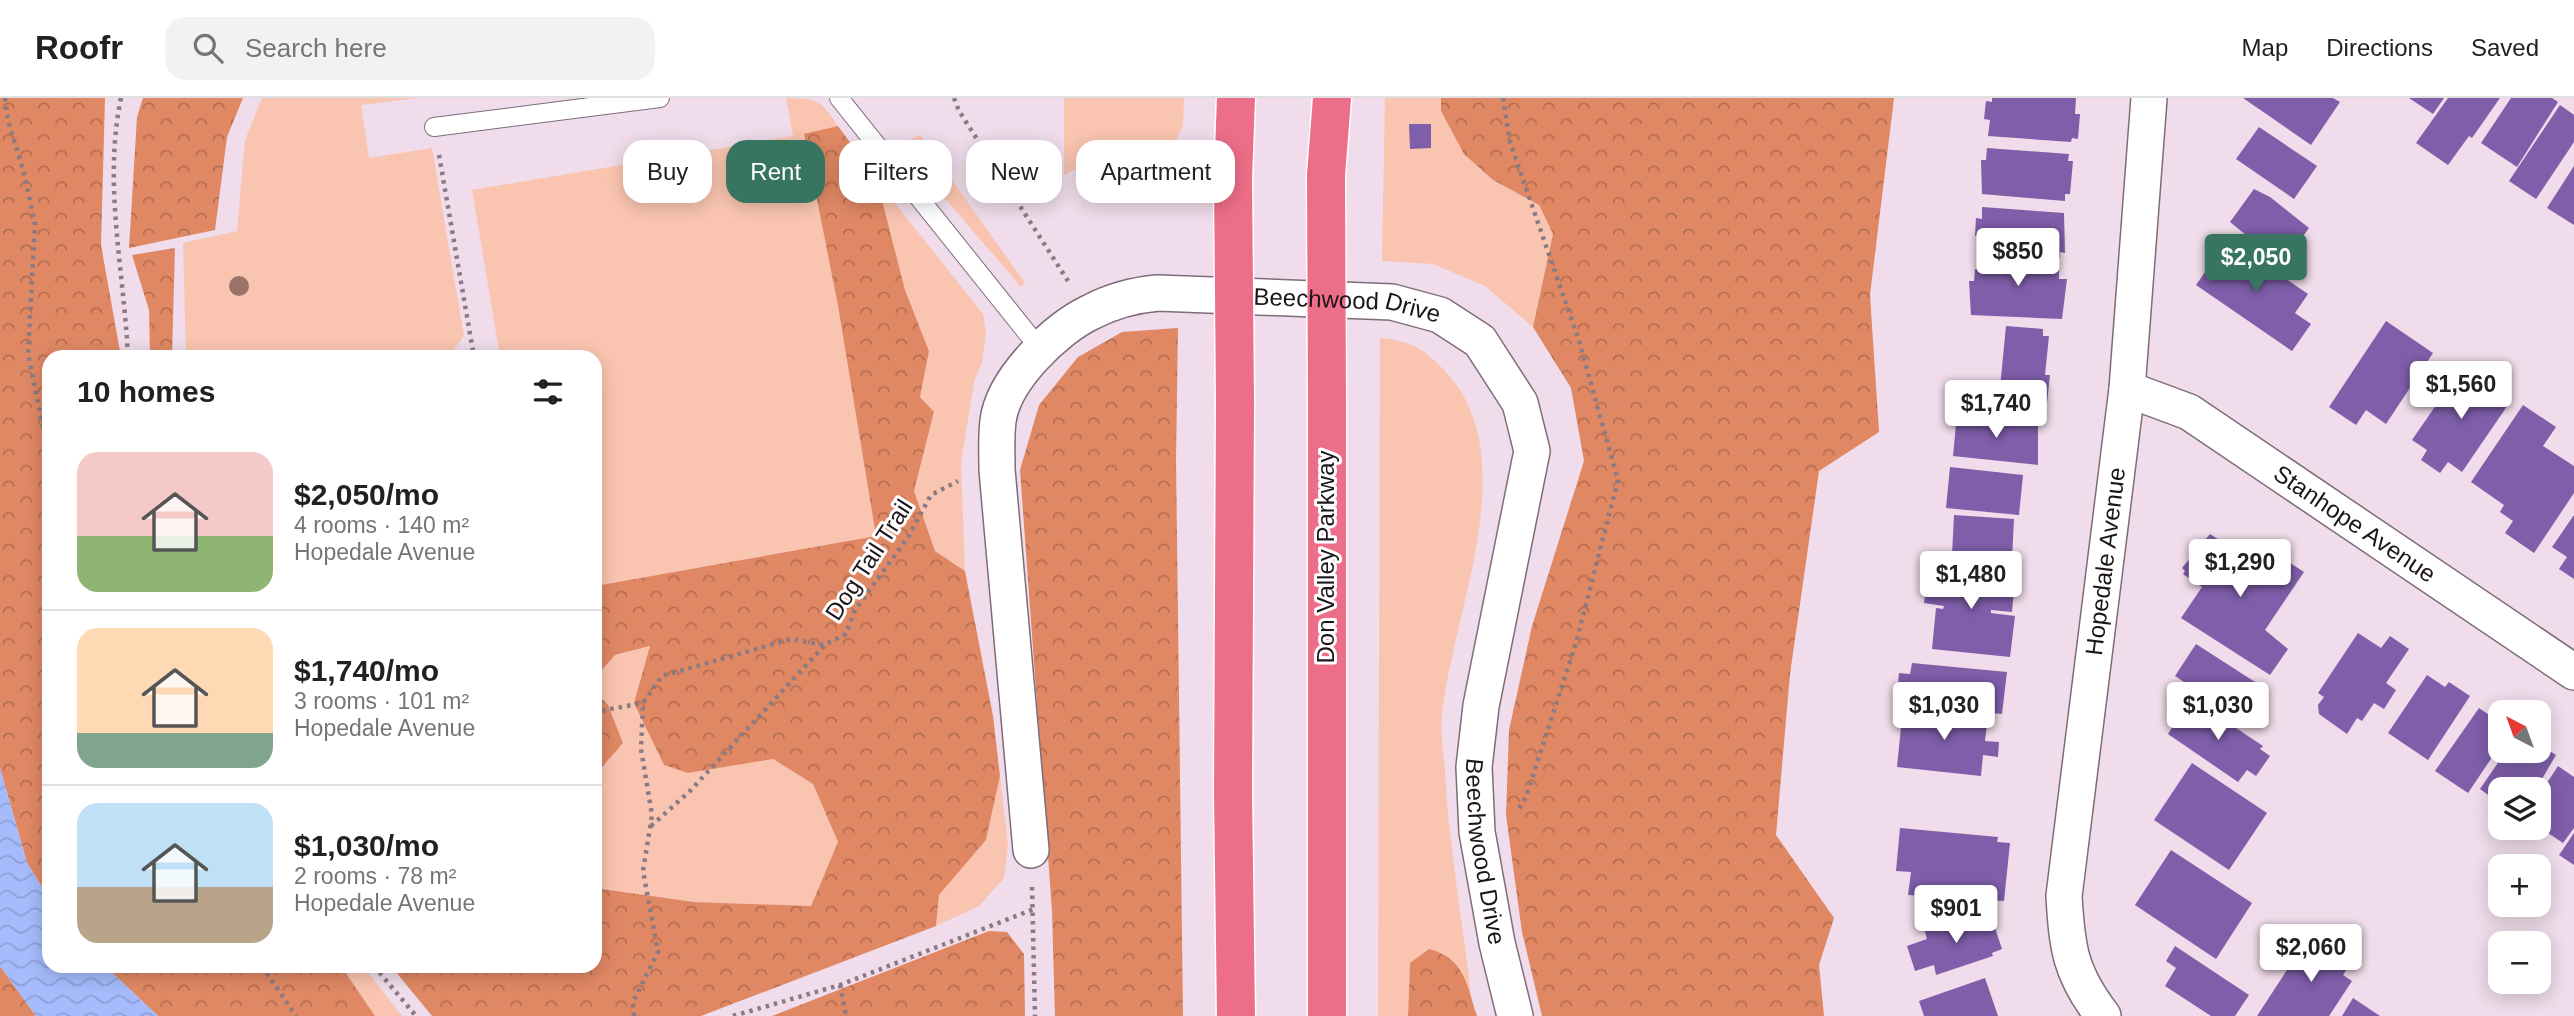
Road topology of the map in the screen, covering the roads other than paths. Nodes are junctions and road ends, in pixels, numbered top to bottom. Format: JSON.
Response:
{"nodes":[{"id":1,"x":660,"y":98,"type":"edge"},
{"id":2,"x":839,"y":98,"type":"edge"},
{"id":3,"x":1236,"y":98,"type":"edge"},
{"id":4,"x":1332,"y":98,"type":"edge"},
{"id":5,"x":2149,"y":98,"type":"edge"},
{"id":6,"x":434,"y":127,"type":"road end"},
{"id":7,"x":1040,"y":349,"type":"junction"},
{"id":8,"x":2127,"y":389,"type":"junction"},
{"id":9,"x":2574,"y":672,"type":"edge"},
{"id":10,"x":1031,"y":850,"type":"road end"},
{"id":11,"x":1236,"y":1016,"type":"edge"},
{"id":12,"x":1327,"y":1016,"type":"edge"},
{"id":13,"x":1515,"y":1016,"type":"edge"},
{"id":14,"x":2103,"y":1016,"type":"edge"}],
"edges":[{"from":1,"to":6,"type":"lane"},
{"from":2,"to":7,"type":"lane"},
{"from":3,"to":11,"type":"highway","bridge":true},
{"from":4,"to":12,"type":"highway","name":"Don Valley Parkway","bridge":true},
{"from":5,"to":8,"type":"street","name":"Hopedale Avenue"},
{"from":7,"to":10,"type":"street","name":"Beechwood Drive"},
{"from":7,"to":13,"type":"street","name":"Beechwood Drive"},
{"from":8,"to":9,"type":"street","name":"Stanhope Avenue"},
{"from":8,"to":14,"type":"street","name":"Hopedale Avenue"}]}
